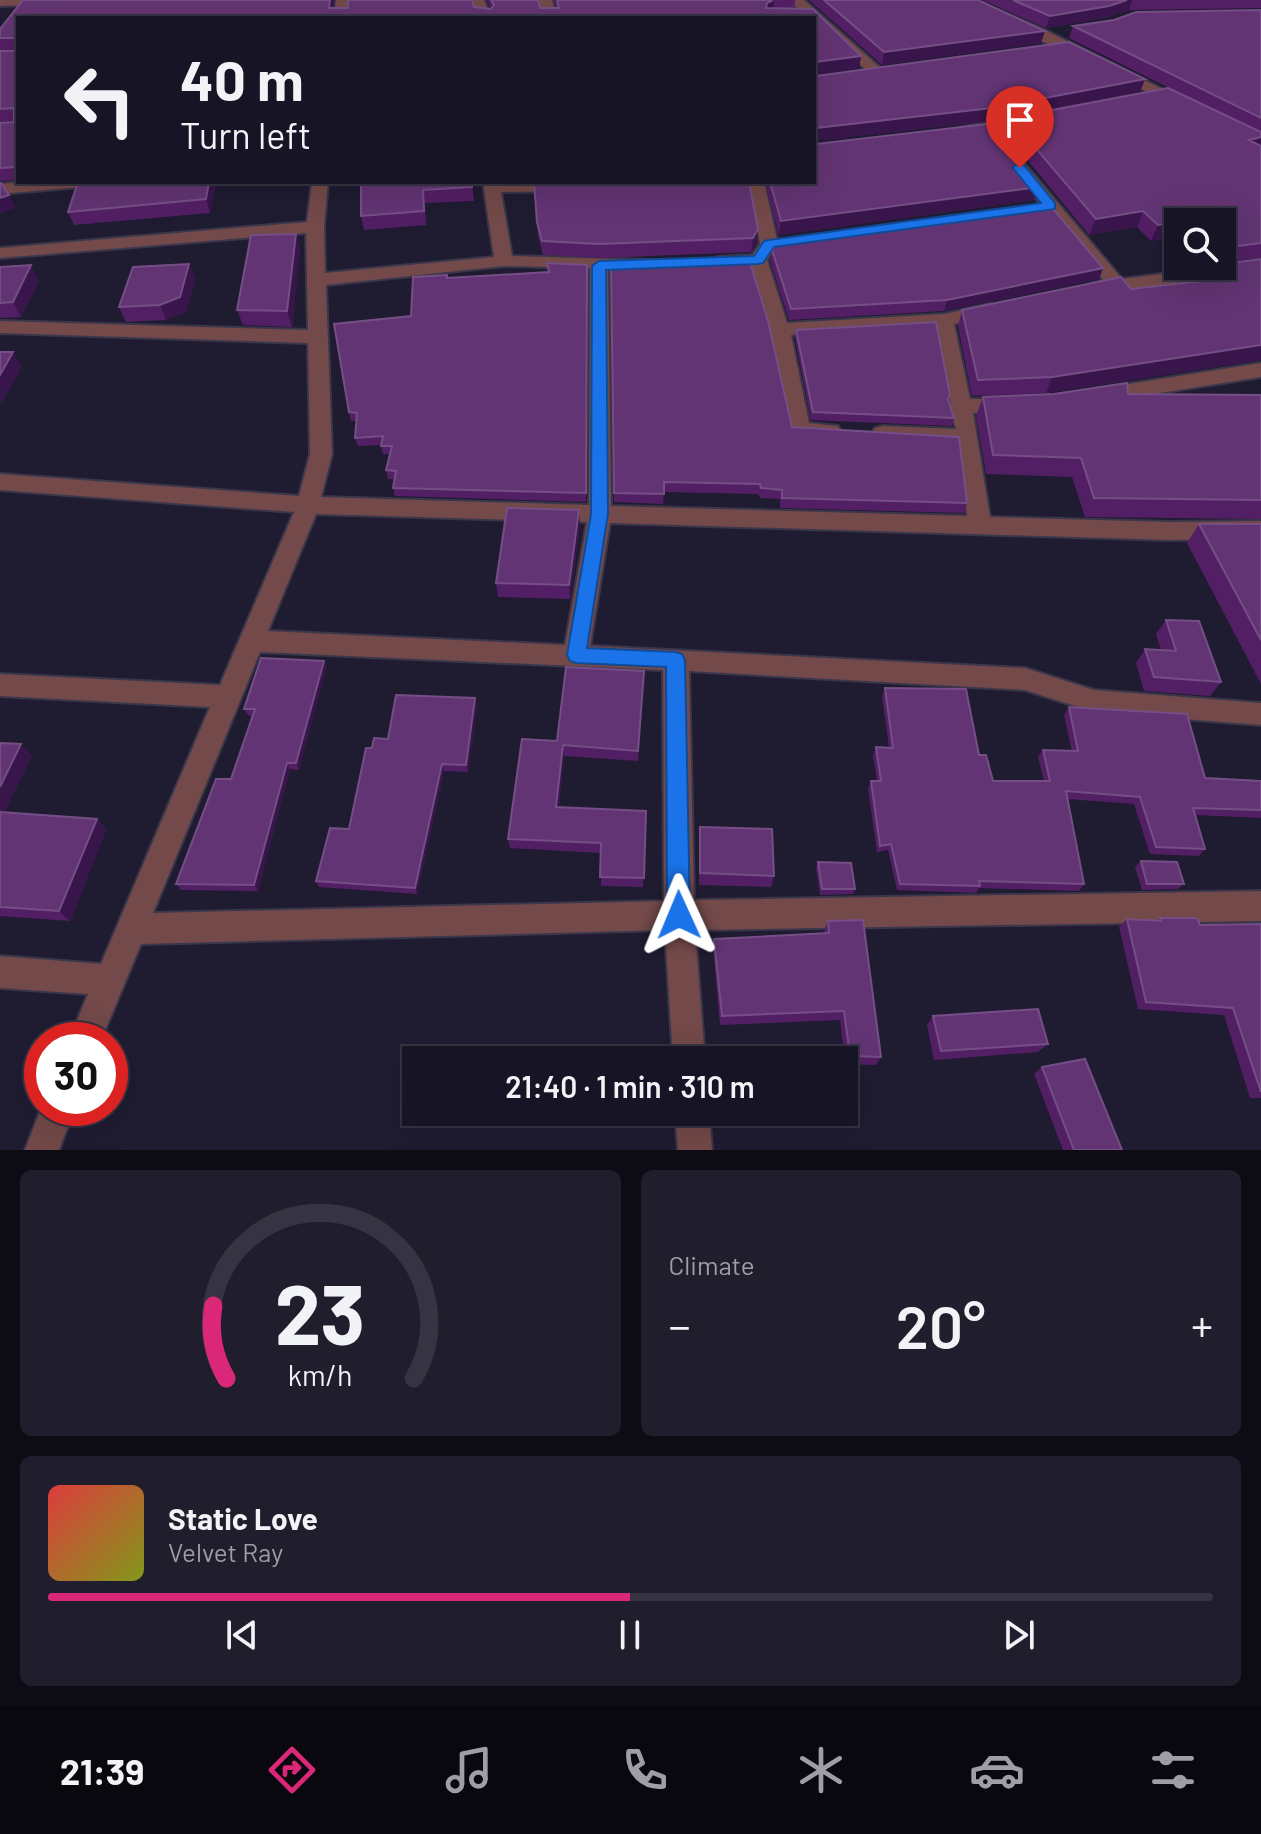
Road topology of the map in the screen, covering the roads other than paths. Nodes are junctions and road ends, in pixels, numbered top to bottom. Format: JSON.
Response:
{"nodes":[{"id":1,"x":58,"y":0,"type":"edge"},
{"id":2,"x":796,"y":0,"type":"edge"},
{"id":3,"x":963,"y":0,"type":"edge"},
{"id":4,"x":0,"y":2,"type":"edge"},
{"id":5,"x":813,"y":15,"type":"joint"},
{"id":6,"x":800,"y":16,"type":"edge"},
{"id":7,"x":816,"y":17,"type":"edge"},
{"id":8,"x":1068,"y":39,"type":"junction"},
{"id":9,"x":1036,"y":51,"type":"edge"},
{"id":10,"x":853,"y":77,"type":"edge"},
{"id":11,"x":1164,"y":95,"type":"junction"},
{"id":12,"x":1135,"y":101,"type":"edge"},
{"id":13,"x":1192,"y":109,"type":"edge"},
{"id":14,"x":1062,"y":115,"type":"edge"},
{"id":15,"x":945,"y":134,"type":"edge"},
{"id":16,"x":998,"y":140,"type":"junction"},
{"id":17,"x":59,"y":184,"type":"edge"},
{"id":18,"x":320,"y":184,"type":"edge"},
{"id":19,"x":492,"y":184,"type":"edge"},
{"id":20,"x":750,"y":184,"type":"edge"},
{"id":21,"x":585,"y":186,"type":"edge"},
{"id":22,"x":0,"y":189,"type":"edge"},
{"id":23,"x":315,"y":227,"type":"junction"},
{"id":24,"x":771,"y":249,"type":"junction"},
{"id":25,"x":0,"y":253,"type":"edge"},
{"id":26,"x":504,"y":261,"type":"junction"},
{"id":27,"x":695,"y":262,"type":"edge"},
{"id":28,"x":663,"y":263,"type":"edge"},
{"id":29,"x":599,"y":266,"type":"junction"},
{"id":30,"x":1261,"y":266,"type":"edge"},
{"id":31,"x":316,"y":280,"type":"junction"},
{"id":32,"x":1116,"y":284,"type":"junction"},
{"id":33,"x":1085,"y":291,"type":"edge"},
{"id":34,"x":1006,"y":307,"type":"edge"},
{"id":35,"x":944,"y":320,"type":"junction"},
{"id":36,"x":0,"y":327,"type":"edge"},
{"id":37,"x":780,"y":330,"type":"junction"},
{"id":38,"x":318,"y":337,"type":"junction"},
{"id":39,"x":1261,"y":370,"type":"edge"},
{"id":40,"x":1076,"y":399,"type":"edge"},
{"id":41,"x":1031,"y":404,"type":"edge"},
{"id":42,"x":959,"y":406,"type":"junction"},
{"id":43,"x":968,"y":437,"type":"junction"},
{"id":44,"x":0,"y":482,"type":"edge"},
{"id":45,"x":308,"y":505,"type":"junction"},
{"id":46,"x":600,"y":514,"type":"junction"},
{"id":47,"x":980,"y":525,"type":"junction"},
{"id":48,"x":1261,"y":530,"type":"edge"},
{"id":49,"x":253,"y":641,"type":"junction"},
{"id":50,"x":576,"y":655,"type":"junction"},
{"id":51,"x":676,"y":660,"type":"junction"},
{"id":52,"x":0,"y":685,"type":"edge"},
{"id":53,"x":227,"y":697,"type":"junction"},
{"id":54,"x":1261,"y":714,"type":"edge"},
{"id":55,"x":1261,"y":906,"type":"edge"},
{"id":56,"x":679,"y":915,"type":"junction"},
{"id":57,"x":129,"y":929,"type":"junction"},
{"id":58,"x":0,"y":972,"type":"edge"},
{"id":59,"x":108,"y":980,"type":"junction"},
{"id":60,"x":92,"y":1022,"type":"edge"},
{"id":61,"x":688,"y":1046,"type":"edge"},
{"id":62,"x":51,"y":1126,"type":"edge"},
{"id":63,"x":693,"y":1126,"type":"edge"},
{"id":64,"x":42,"y":1150,"type":"edge"},
{"id":65,"x":695,"y":1150,"type":"edge"}],
"edges":[{"from":1,"to":4,"type":"street"},
{"from":2,"to":5,"type":"street"},
{"from":3,"to":8,"type":"street"},
{"from":5,"to":6,"type":"street"},
{"from":7,"to":10,"type":"street"},
{"from":8,"to":9,"type":"street"},
{"from":8,"to":11,"type":"street"},
{"from":11,"to":12,"type":"street"},
{"from":11,"to":13,"type":"street"},
{"from":14,"to":16,"type":"street"},
{"from":15,"to":16,"type":"street"},
{"from":16,"to":32,"type":"street"},
{"from":17,"to":22,"type":"street"},
{"from":18,"to":23,"type":"street"},
{"from":19,"to":21,"type":"street"},
{"from":19,"to":26,"type":"street"},
{"from":20,"to":24,"type":"street"},
{"from":23,"to":25,"type":"street"},
{"from":23,"to":31,"type":"street"},
{"from":24,"to":27,"type":"street"},
{"from":24,"to":37,"type":"street"},
{"from":26,"to":29,"type":"street"},
{"from":26,"to":31,"type":"street"},
{"from":28,"to":29,"type":"street"},
{"from":29,"to":46,"type":"street"},
{"from":30,"to":32,"type":"street"},
{"from":31,"to":38,"type":"street"},
{"from":32,"to":33,"type":"street"},
{"from":34,"to":35,"type":"street"},
{"from":35,"to":37,"type":"street"},
{"from":35,"to":42,"type":"street"},
{"from":36,"to":38,"type":"street"},
{"from":37,"to":43,"type":"street"},
{"from":38,"to":45,"type":"street"},
{"from":39,"to":40,"type":"street"},
{"from":41,"to":42,"type":"street"},
{"from":42,"to":43,"type":"street"},
{"from":43,"to":47,"type":"street"},
{"from":44,"to":45,"type":"street"},
{"from":45,"to":46,"type":"street"},
{"from":45,"to":49,"type":"street"},
{"from":46,"to":47,"type":"street"},
{"from":46,"to":50,"type":"street"},
{"from":47,"to":48,"type":"street"},
{"from":49,"to":50,"type":"street"},
{"from":49,"to":53,"type":"street"},
{"from":50,"to":51,"type":"street"},
{"from":51,"to":54,"type":"street"},
{"from":51,"to":56,"type":"street"},
{"from":52,"to":53,"type":"street"},
{"from":53,"to":57,"type":"street"},
{"from":55,"to":56,"type":"street"},
{"from":56,"to":57,"type":"street"},
{"from":56,"to":61,"type":"street"},
{"from":57,"to":59,"type":"street"},
{"from":58,"to":59,"type":"street"},
{"from":59,"to":60,"type":"street"},
{"from":62,"to":64,"type":"street"},
{"from":63,"to":65,"type":"street"}]}
